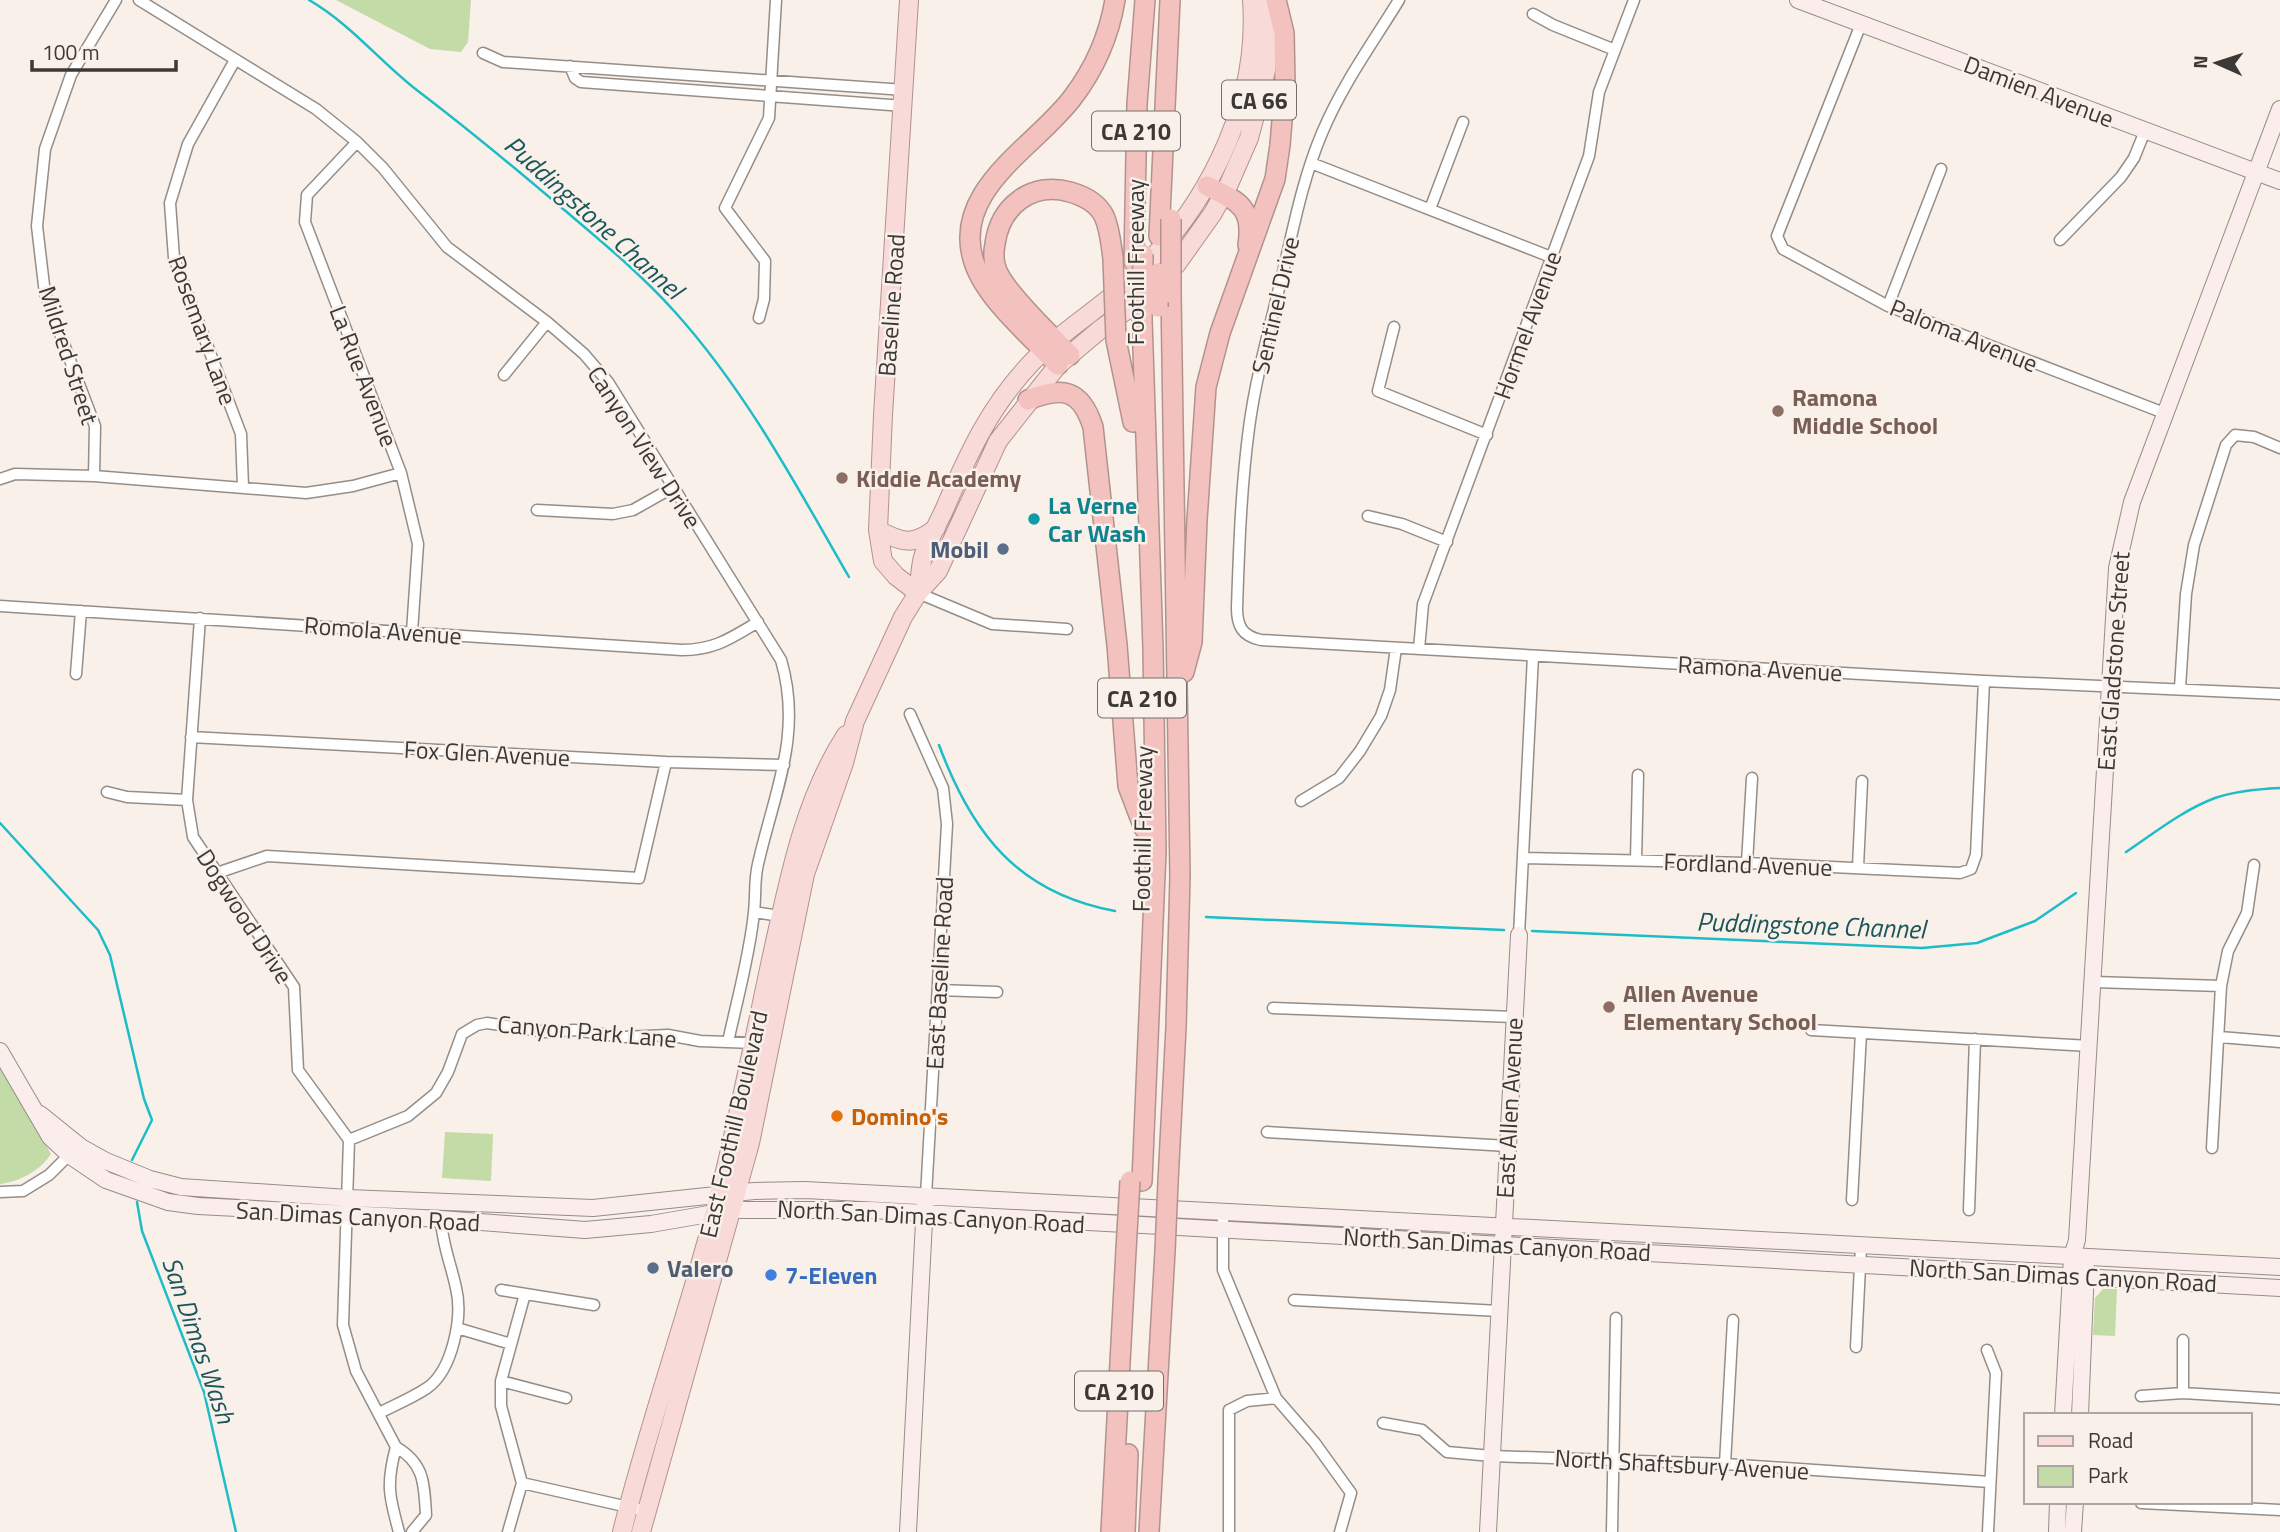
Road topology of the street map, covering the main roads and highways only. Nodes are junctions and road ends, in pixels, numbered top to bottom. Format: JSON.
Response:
{"nodes":[{"id":1,"x":909,"y":0,"type":"edge"},
{"id":2,"x":1115,"y":0,"type":"edge"},
{"id":3,"x":1144,"y":0,"type":"edge"},
{"id":4,"x":1155,"y":0,"type":"edge"},
{"id":5,"x":1170,"y":0,"type":"edge"},
{"id":6,"x":1183,"y":0,"type":"edge"},
{"id":7,"x":1252,"y":0,"type":"edge"},
{"id":8,"x":1270,"y":0,"type":"edge"},
{"id":9,"x":1276,"y":0,"type":"edge"},
{"id":10,"x":1798,"y":0,"type":"edge"},
{"id":11,"x":2280,"y":109,"type":"edge"},
{"id":12,"x":2255,"y":172,"type":"junction"},
{"id":13,"x":2280,"y":181,"type":"edge"},
{"id":14,"x":1215,"y":190,"type":"junction"},
{"id":15,"x":1246,"y":257,"type":"junction"},
{"id":16,"x":1138,"y":258,"type":"junction"},
{"id":17,"x":1151,"y":311,"type":"junction"},
{"id":18,"x":1049,"y":345,"type":"junction"},
{"id":19,"x":1064,"y":360,"type":"junction"},
{"id":20,"x":1028,"y":400,"type":"junction"},
{"id":21,"x":1133,"y":422,"type":"junction"},
{"id":22,"x":936,"y":528,"type":"junction"},
{"id":23,"x":878,"y":530,"type":"junction"},
{"id":24,"x":918,"y":593,"type":"junction"},
{"id":25,"x":1177,"y":697,"type":"junction"},
{"id":26,"x":1144,"y":828,"type":"junction"},
{"id":27,"x":788,"y":917,"type":"junction"},
{"id":28,"x":1519,"y":935,"type":"road end"},
{"id":29,"x":1159,"y":961,"type":"junction"},
{"id":30,"x":0,"y":1051,"type":"edge"},
{"id":31,"x":1149,"y":1182,"type":"junction"},
{"id":32,"x":725,"y":1203,"type":"junction"},
{"id":33,"x":925,"y":1204,"type":"junction"},
{"id":34,"x":347,"y":1206,"type":"junction"},
{"id":35,"x":1503,"y":1227,"type":"junction"},
{"id":36,"x":1502,"y":1244,"type":"junction"},
{"id":37,"x":1146,"y":1250,"type":"junction"},
{"id":38,"x":2079,"y":1257,"type":"junction"},
{"id":39,"x":2280,"y":1267,"type":"edge"},
{"id":40,"x":2078,"y":1277,"type":"junction"},
{"id":41,"x":2280,"y":1288,"type":"edge"},
{"id":42,"x":2063,"y":1413,"type":"edge"},
{"id":43,"x":2080,"y":1413,"type":"edge"},
{"id":44,"x":2058,"y":1504,"type":"edge"},
{"id":45,"x":2075,"y":1504,"type":"edge"},
{"id":46,"x":622,"y":1532,"type":"edge"},
{"id":47,"x":640,"y":1532,"type":"edge"},
{"id":48,"x":908,"y":1532,"type":"edge"},
{"id":49,"x":1111,"y":1532,"type":"edge"},
{"id":50,"x":1125,"y":1532,"type":"edge"},
{"id":51,"x":1149,"y":1532,"type":"edge"},
{"id":52,"x":1488,"y":1532,"type":"edge"},
{"id":53,"x":2057,"y":1532,"type":"edge"},
{"id":54,"x":2073,"y":1532,"type":"edge"}],
"edges":[{"from":1,"to":23,"type":"main road","name":"Baseline Road"},
{"from":2,"to":18,"type":"highway"},
{"from":3,"to":16,"type":"highway","name":"Foothill Freeway","number":"CA 210"},
{"from":4,"to":16,"type":"highway"},
{"from":5,"to":17,"type":"highway","bridge":true},
{"from":6,"to":17,"type":"highway","name":"Foothill Freeway","number":"CA 210","bridge":true},
{"from":7,"to":14,"type":"main road","number":"CA 66"},
{"from":8,"to":14,"type":"main road","number":"CA 66"},
{"from":9,"to":15,"type":"highway"},
{"from":10,"to":12,"type":"main road","name":"Damien Avenue"},
{"from":11,"to":12,"type":"main road","name":"East Gladstone Street"},
{"from":12,"to":13,"type":"main road","name":"Damien Avenue"},
{"from":12,"to":38,"type":"main road","name":"East Gladstone Street"},
{"from":14,"to":15,"type":"highway"},
{"from":14,"to":18,"type":"main road","number":"CA 66"},
{"from":14,"to":19,"type":"main road","number":"CA 66"},
{"from":15,"to":25,"type":"highway"},
{"from":16,"to":17,"type":"highway","name":"Foothill Freeway","number":"CA 210"},
{"from":17,"to":21,"type":"highway","name":"Foothill Freeway","number":"CA 210"},
{"from":17,"to":25,"type":"highway","name":"Foothill Freeway","number":"CA 210"},
{"from":17,"to":29,"type":"highway"},
{"from":18,"to":19,"type":"highway"},
{"from":18,"to":21,"type":"highway","bridge":true},
{"from":18,"to":22,"type":"main road"},
{"from":19,"to":20,"type":"main road"},
{"from":20,"to":24,"type":"main road"},
{"from":20,"to":26,"type":"highway"},
{"from":21,"to":26,"type":"highway","name":"Foothill Freeway","number":"CA 210"},
{"from":22,"to":23,"type":"main road"},
{"from":22,"to":24,"type":"main road"},
{"from":23,"to":24,"type":"main road","name":"Baseline Road"},
{"from":24,"to":27,"type":"main road","name":"East Foothill Boulevard"},
{"from":25,"to":29,"type":"highway","name":"Foothill Freeway","number":"CA 210"},
{"from":26,"to":29,"type":"highway","name":"Foothill Freeway","number":"CA 210"},
{"from":27,"to":32,"type":"main road","name":"East Foothill Boulevard"},
{"from":27,"to":32,"type":"main road","name":"East Foothill Boulevard"},
{"from":28,"to":35,"type":"main road","name":"East Allen Avenue"},
{"from":29,"to":31,"type":"highway","name":"Foothill Freeway","number":"CA 210"},
{"from":29,"to":31,"type":"highway","name":"Foothill Freeway","number":"CA 210"},
{"from":30,"to":34,"type":"main road","name":"San Dimas Canyon Road"},
{"from":31,"to":37,"type":"highway","name":"Foothill Freeway","number":"CA 210","bridge":true},
{"from":31,"to":37,"type":"highway","name":"Foothill Freeway","number":"CA 210","bridge":true},
{"from":32,"to":33,"type":"main road","name":"North San Dimas Canyon Road"},
{"from":32,"to":34,"type":"main road","name":"San Dimas Canyon Road"},
{"from":32,"to":34,"type":"main road","name":"San Dimas Canyon Road"},
{"from":32,"to":46,"type":"main road","name":"East Foothill Boulevard"},
{"from":32,"to":47,"type":"main road","name":"East Foothill Boulevard"},
{"from":33,"to":35,"type":"main road","name":"North San Dimas Canyon Road"},
{"from":33,"to":36,"type":"main road","name":"North San Dimas Canyon Road"},
{"from":33,"to":48,"type":"main road","name":"East Baseline Road"},
{"from":35,"to":36,"type":"main road","name":"East Allen Avenue"},
{"from":35,"to":38,"type":"main road","name":"North San Dimas Canyon Road"},
{"from":36,"to":40,"type":"main road","name":"North San Dimas Canyon Road"},
{"from":36,"to":52,"type":"main road","name":"East Allen Avenue"},
{"from":37,"to":49,"type":"highway","name":"Foothill Freeway","number":"CA 210"},
{"from":37,"to":50,"type":"highway"},
{"from":37,"to":51,"type":"highway","name":"Foothill Freeway","number":"CA 210"},
{"from":38,"to":39,"type":"main road","name":"North San Dimas Canyon Road"},
{"from":38,"to":40,"type":"main road","name":"East Gladstone Street"},
{"from":40,"to":41,"type":"main road","name":"North San Dimas Canyon Road"},
{"from":40,"to":42,"type":"main road","name":"East Gladstone Street"},
{"from":40,"to":43,"type":"main road","name":"East Gladstone Street"},
{"from":44,"to":53,"type":"main road"},
{"from":45,"to":54,"type":"main road"}]}
